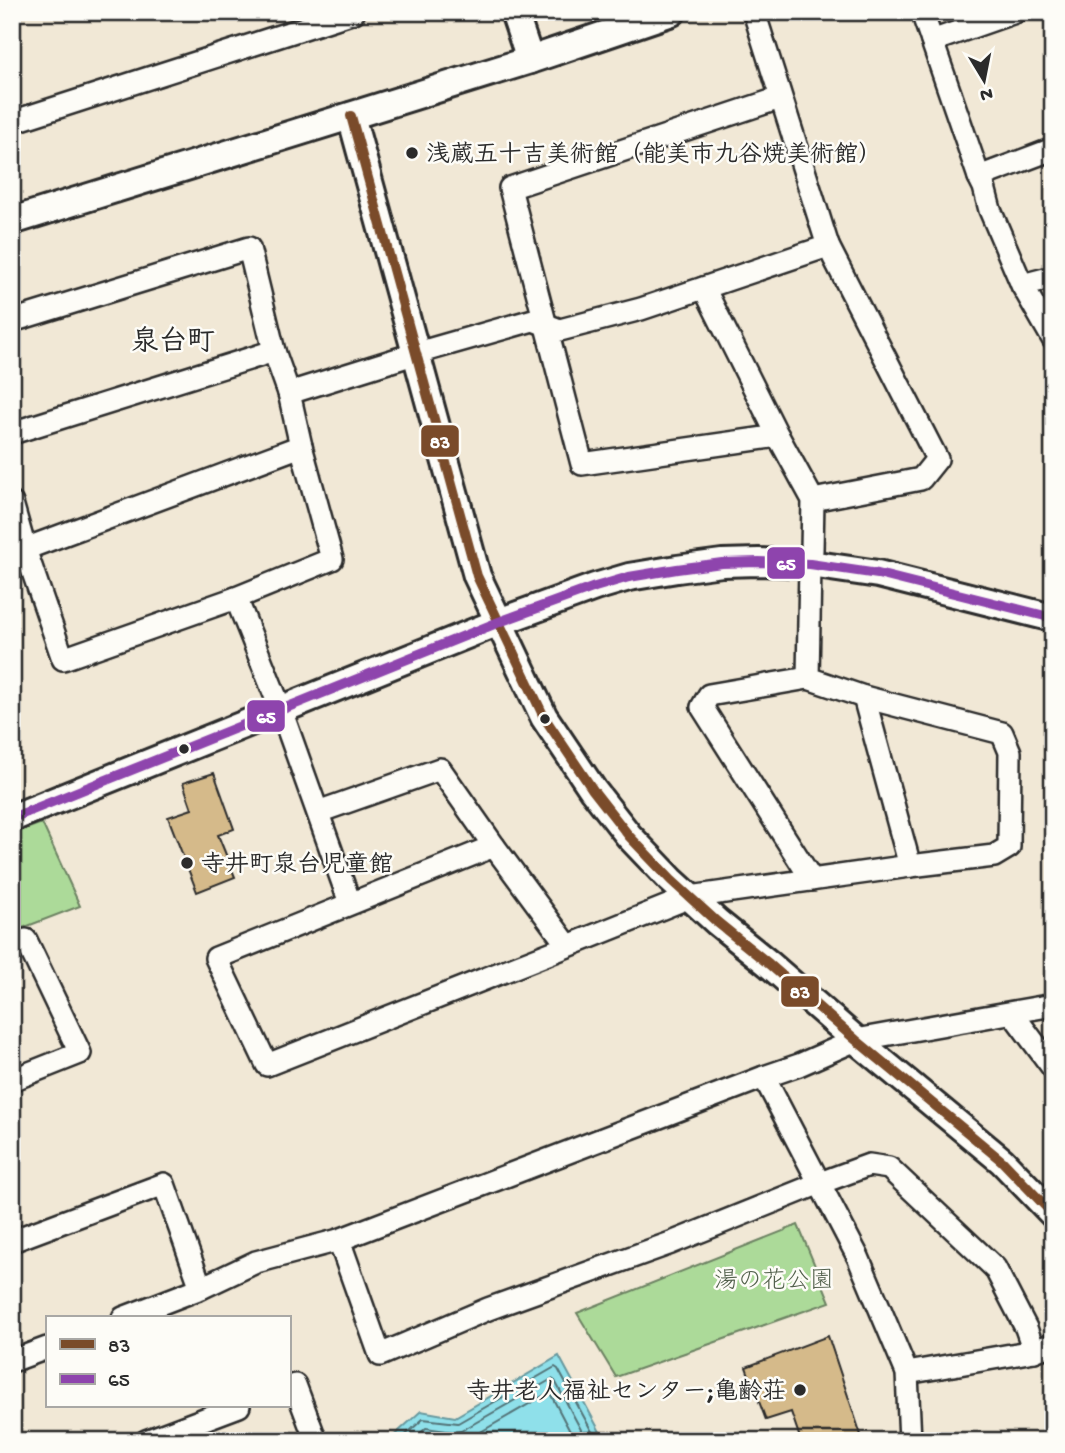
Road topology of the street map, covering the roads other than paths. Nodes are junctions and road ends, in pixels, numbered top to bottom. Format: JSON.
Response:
{"nodes":[{"id":1,"x":354,"y":12,"type":"edge"},
{"id":2,"x":514,"y":12,"type":"edge"},
{"id":3,"x":672,"y":12,"type":"edge"},
{"id":4,"x":754,"y":12,"type":"edge"},
{"id":5,"x":922,"y":12,"type":"edge"},
{"id":6,"x":1015,"y":12,"type":"edge"},
{"id":7,"x":932,"y":41,"type":"junction"},
{"id":8,"x":530,"y":60,"type":"junction"},
{"id":9,"x":780,"y":98,"type":"junction"},
{"id":10,"x":351,"y":116,"type":"junction"},
{"id":11,"x":12,"y":122,"type":"edge"},
{"id":12,"x":1053,"y":149,"type":"edge"},
{"id":13,"x":979,"y":177,"type":"junction"},
{"id":14,"x":13,"y":218,"type":"edge"},
{"id":15,"x":828,"y":246,"type":"junction"},
{"id":16,"x":1053,"y":277,"type":"edge"},
{"id":17,"x":1022,"y":285,"type":"junction"},
{"id":18,"x":704,"y":288,"type":"junction"},
{"id":19,"x":12,"y":321,"type":"edge"},
{"id":20,"x":546,"y":325,"type":"junction"},
{"id":21,"x":1053,"y":339,"type":"edge"},
{"id":22,"x":274,"y":351,"type":"junction"},
{"id":23,"x":417,"y":353,"type":"junction"},
{"id":24,"x":289,"y":393,"type":"junction"},
{"id":25,"x":12,"y":433,"type":"edge"},
{"id":26,"x":778,"y":436,"type":"junction"},
{"id":27,"x":301,"y":446,"type":"junction"},
{"id":28,"x":813,"y":500,"type":"junction"},
{"id":29,"x":12,"y":503,"type":"edge"},
{"id":30,"x":25,"y":550,"type":"junction"},
{"id":31,"x":810,"y":564,"type":"junction"},
{"id":32,"x":236,"y":598,"type":"junction"},
{"id":33,"x":1053,"y":618,"type":"edge"},
{"id":34,"x":499,"y":622,"type":"junction"},
{"id":35,"x":808,"y":678,"type":"junction"},
{"id":36,"x":864,"y":697,"type":"junction"},
{"id":37,"x":281,"y":710,"type":"junction"},
{"id":38,"x":318,"y":813,"type":"junction"},
{"id":39,"x":12,"y":818,"type":"edge"},
{"id":40,"x":494,"y":846,"type":"junction"},
{"id":41,"x":910,"y":866,"type":"junction"},
{"id":42,"x":811,"y":880,"type":"junction"},
{"id":43,"x":690,"y":897,"type":"junction"},
{"id":44,"x":349,"y":902,"type":"junction"},
{"id":45,"x":12,"y":946,"type":"edge"},
{"id":46,"x":568,"y":946,"type":"junction"},
{"id":47,"x":1053,"y":1005,"type":"edge"},
{"id":48,"x":1012,"y":1013,"type":"junction"},
{"id":49,"x":856,"y":1040,"type":"junction"},
{"id":50,"x":1053,"y":1068,"type":"edge"},
{"id":51,"x":764,"y":1077,"type":"junction"},
{"id":52,"x":12,"y":1080,"type":"edge"},
{"id":53,"x":820,"y":1183,"type":"junction"},
{"id":54,"x":1053,"y":1214,"type":"edge"},
{"id":55,"x":339,"y":1240,"type":"junction"},
{"id":56,"x":12,"y":1241,"type":"edge"},
{"id":57,"x":201,"y":1288,"type":"junction"},
{"id":58,"x":127,"y":1316,"type":"edge"},
{"id":59,"x":1043,"y":1347,"type":"edge"},
{"id":60,"x":46,"y":1348,"type":"edge"},
{"id":61,"x":12,"y":1361,"type":"edge"},
{"id":62,"x":907,"y":1373,"type":"junction"},
{"id":63,"x":290,"y":1387,"type":"edge"},
{"id":64,"x":235,"y":1408,"type":"edge"},
{"id":65,"x":187,"y":1433,"type":"edge"},
{"id":66,"x":146,"y":1441,"type":"edge"},
{"id":67,"x":316,"y":1441,"type":"edge"},
{"id":68,"x":910,"y":1441,"type":"edge"}],
"edges":[{"from":1,"to":11,"type":"street"},
{"from":2,"to":8,"type":"street"},
{"from":3,"to":8,"type":"street"},
{"from":4,"to":9,"type":"street"},
{"from":5,"to":7,"type":"street"},
{"from":6,"to":7,"type":"street"},
{"from":7,"to":13,"type":"street"},
{"from":8,"to":10,"type":"street"},
{"from":9,"to":15,"type":"street"},
{"from":9,"to":20,"type":"street"},
{"from":10,"to":14,"type":"street"},
{"from":10,"to":23,"type":"street"},
{"from":12,"to":13,"type":"street"},
{"from":13,"to":17,"type":"street"},
{"from":15,"to":18,"type":"street"},
{"from":15,"to":28,"type":"street"},
{"from":16,"to":17,"type":"street"},
{"from":17,"to":21,"type":"street"},
{"from":18,"to":20,"type":"street"},
{"from":18,"to":26,"type":"street"},
{"from":19,"to":22,"type":"street"},
{"from":20,"to":23,"type":"street"},
{"from":20,"to":26,"type":"street"},
{"from":22,"to":24,"type":"street"},
{"from":22,"to":25,"type":"street"},
{"from":23,"to":24,"type":"street"},
{"from":23,"to":34,"type":"street"},
{"from":24,"to":27,"type":"street"},
{"from":26,"to":28,"type":"street"},
{"from":27,"to":30,"type":"street"},
{"from":27,"to":32,"type":"street"},
{"from":28,"to":31,"type":"street"},
{"from":29,"to":30,"type":"street"},
{"from":30,"to":32,"type":"street"},
{"from":31,"to":33,"type":"street"},
{"from":31,"to":34,"type":"street"},
{"from":31,"to":35,"type":"street"},
{"from":32,"to":37,"type":"street"},
{"from":34,"to":37,"type":"street"},
{"from":34,"to":43,"type":"street"},
{"from":35,"to":36,"type":"street"},
{"from":35,"to":42,"type":"street"},
{"from":36,"to":41,"type":"street"},
{"from":36,"to":41,"type":"street"},
{"from":37,"to":38,"type":"street"},
{"from":37,"to":39,"type":"street"},
{"from":38,"to":40,"type":"street"},
{"from":38,"to":44,"type":"street"},
{"from":40,"to":44,"type":"street"},
{"from":40,"to":46,"type":"street"},
{"from":41,"to":42,"type":"street"},
{"from":42,"to":43,"type":"street"},
{"from":43,"to":46,"type":"street"},
{"from":43,"to":49,"type":"street"},
{"from":44,"to":46,"type":"street"},
{"from":45,"to":52,"type":"street"},
{"from":47,"to":48,"type":"street"},
{"from":48,"to":49,"type":"street"},
{"from":48,"to":50,"type":"street"},
{"from":49,"to":51,"type":"street"},
{"from":49,"to":54,"type":"street"},
{"from":51,"to":53,"type":"street"},
{"from":51,"to":55,"type":"street"},
{"from":53,"to":55,"type":"street"},
{"from":53,"to":59,"type":"street"},
{"from":53,"to":62,"type":"street"},
{"from":55,"to":57,"type":"street"},
{"from":56,"to":57,"type":"street"},
{"from":57,"to":58,"type":"street"},
{"from":59,"to":62,"type":"street"},
{"from":60,"to":61,"type":"street"},
{"from":62,"to":68,"type":"street"},
{"from":63,"to":67,"type":"street"},
{"from":64,"to":65,"type":"street"},
{"from":65,"to":66,"type":"street"}]}
